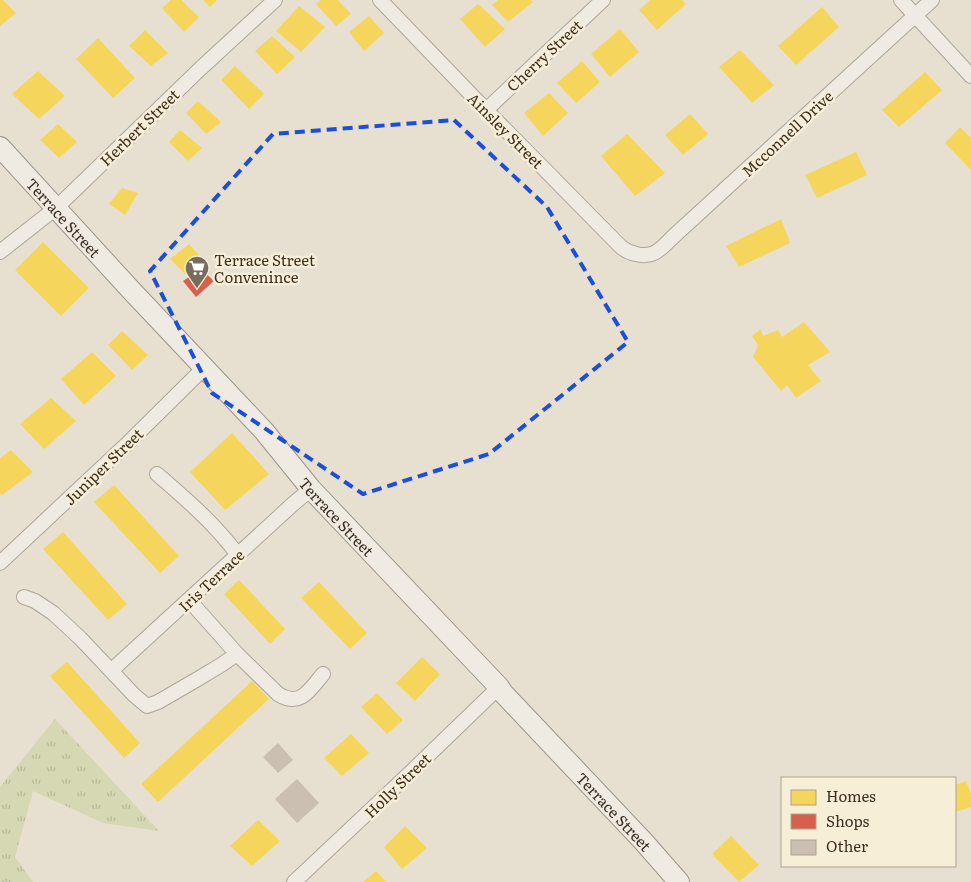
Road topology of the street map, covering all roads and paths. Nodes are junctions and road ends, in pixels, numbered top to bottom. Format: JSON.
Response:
{"nodes":[{"id":1,"x":275,"y":0,"type":"edge"},
{"id":2,"x":380,"y":0,"type":"edge"},
{"id":3,"x":603,"y":0,"type":"edge"},
{"id":4,"x":901,"y":0,"type":"edge"},
{"id":5,"x":932,"y":0,"type":"edge"},
{"id":6,"x":915,"y":15,"type":"junction"},
{"id":7,"x":971,"y":76,"type":"edge"},
{"id":8,"x":486,"y":110,"type":"junction"},
{"id":9,"x":0,"y":147,"type":"edge"},
{"id":10,"x":56,"y":208,"type":"junction"},
{"id":11,"x":0,"y":252,"type":"edge"},
{"id":12,"x":637,"y":254,"type":"joint"},
{"id":13,"x":204,"y":368,"type":"junction"},
{"id":14,"x":156,"y":474,"type":"dead end"},
{"id":15,"x":311,"y":489,"type":"junction"},
{"id":16,"x":238,"y":555,"type":"junction"},
{"id":17,"x":0,"y":563,"type":"edge"},
{"id":18,"x":24,"y":597,"type":"dead end"},
{"id":19,"x":189,"y":600,"type":"junction"},
{"id":20,"x":238,"y":654,"type":"junction"},
{"id":21,"x":112,"y":670,"type":"junction"},
{"id":22,"x":323,"y":674,"type":"dead end"},
{"id":23,"x":498,"y":687,"type":"junction"},
{"id":24,"x":294,"y":882,"type":"edge"},
{"id":25,"x":679,"y":882,"type":"edge"}],
"edges":[{"from":1,"to":10,"type":"street","name":"Herbert Street"},
{"from":2,"to":8,"type":"street","name":"Ainsley Street"},
{"from":3,"to":8,"type":"street","name":"Cherry Street"},
{"from":4,"to":6,"type":"street"},
{"from":5,"to":6,"type":"street","name":"Mcconnell Drive"},
{"from":6,"to":7,"type":"street"},
{"from":6,"to":12,"type":"street","name":"Mcconnell Drive"},
{"from":8,"to":12,"type":"street","name":"Ainsley Street"},
{"from":9,"to":10,"type":"street","name":"Terrace Street"},
{"from":10,"to":11,"type":"street","name":"Herbert Street"},
{"from":10,"to":13,"type":"street","name":"Terrace Street"},
{"from":13,"to":15,"type":"street","name":"Terrace Street"},
{"from":13,"to":17,"type":"street","name":"Juniper Street"},
{"from":14,"to":16,"type":"street"},
{"from":15,"to":16,"type":"street","name":"Iris Terrace"},
{"from":15,"to":23,"type":"street","name":"Terrace Street"},
{"from":16,"to":19,"type":"street","name":"Iris Terrace"},
{"from":18,"to":21,"type":"street"},
{"from":19,"to":20,"type":"street"},
{"from":19,"to":21,"type":"street","name":"Iris Terrace"},
{"from":20,"to":21,"type":"street"},
{"from":20,"to":22,"type":"street"},
{"from":23,"to":24,"type":"street","name":"Holly Street"},
{"from":23,"to":25,"type":"street","name":"Terrace Street"}]}
